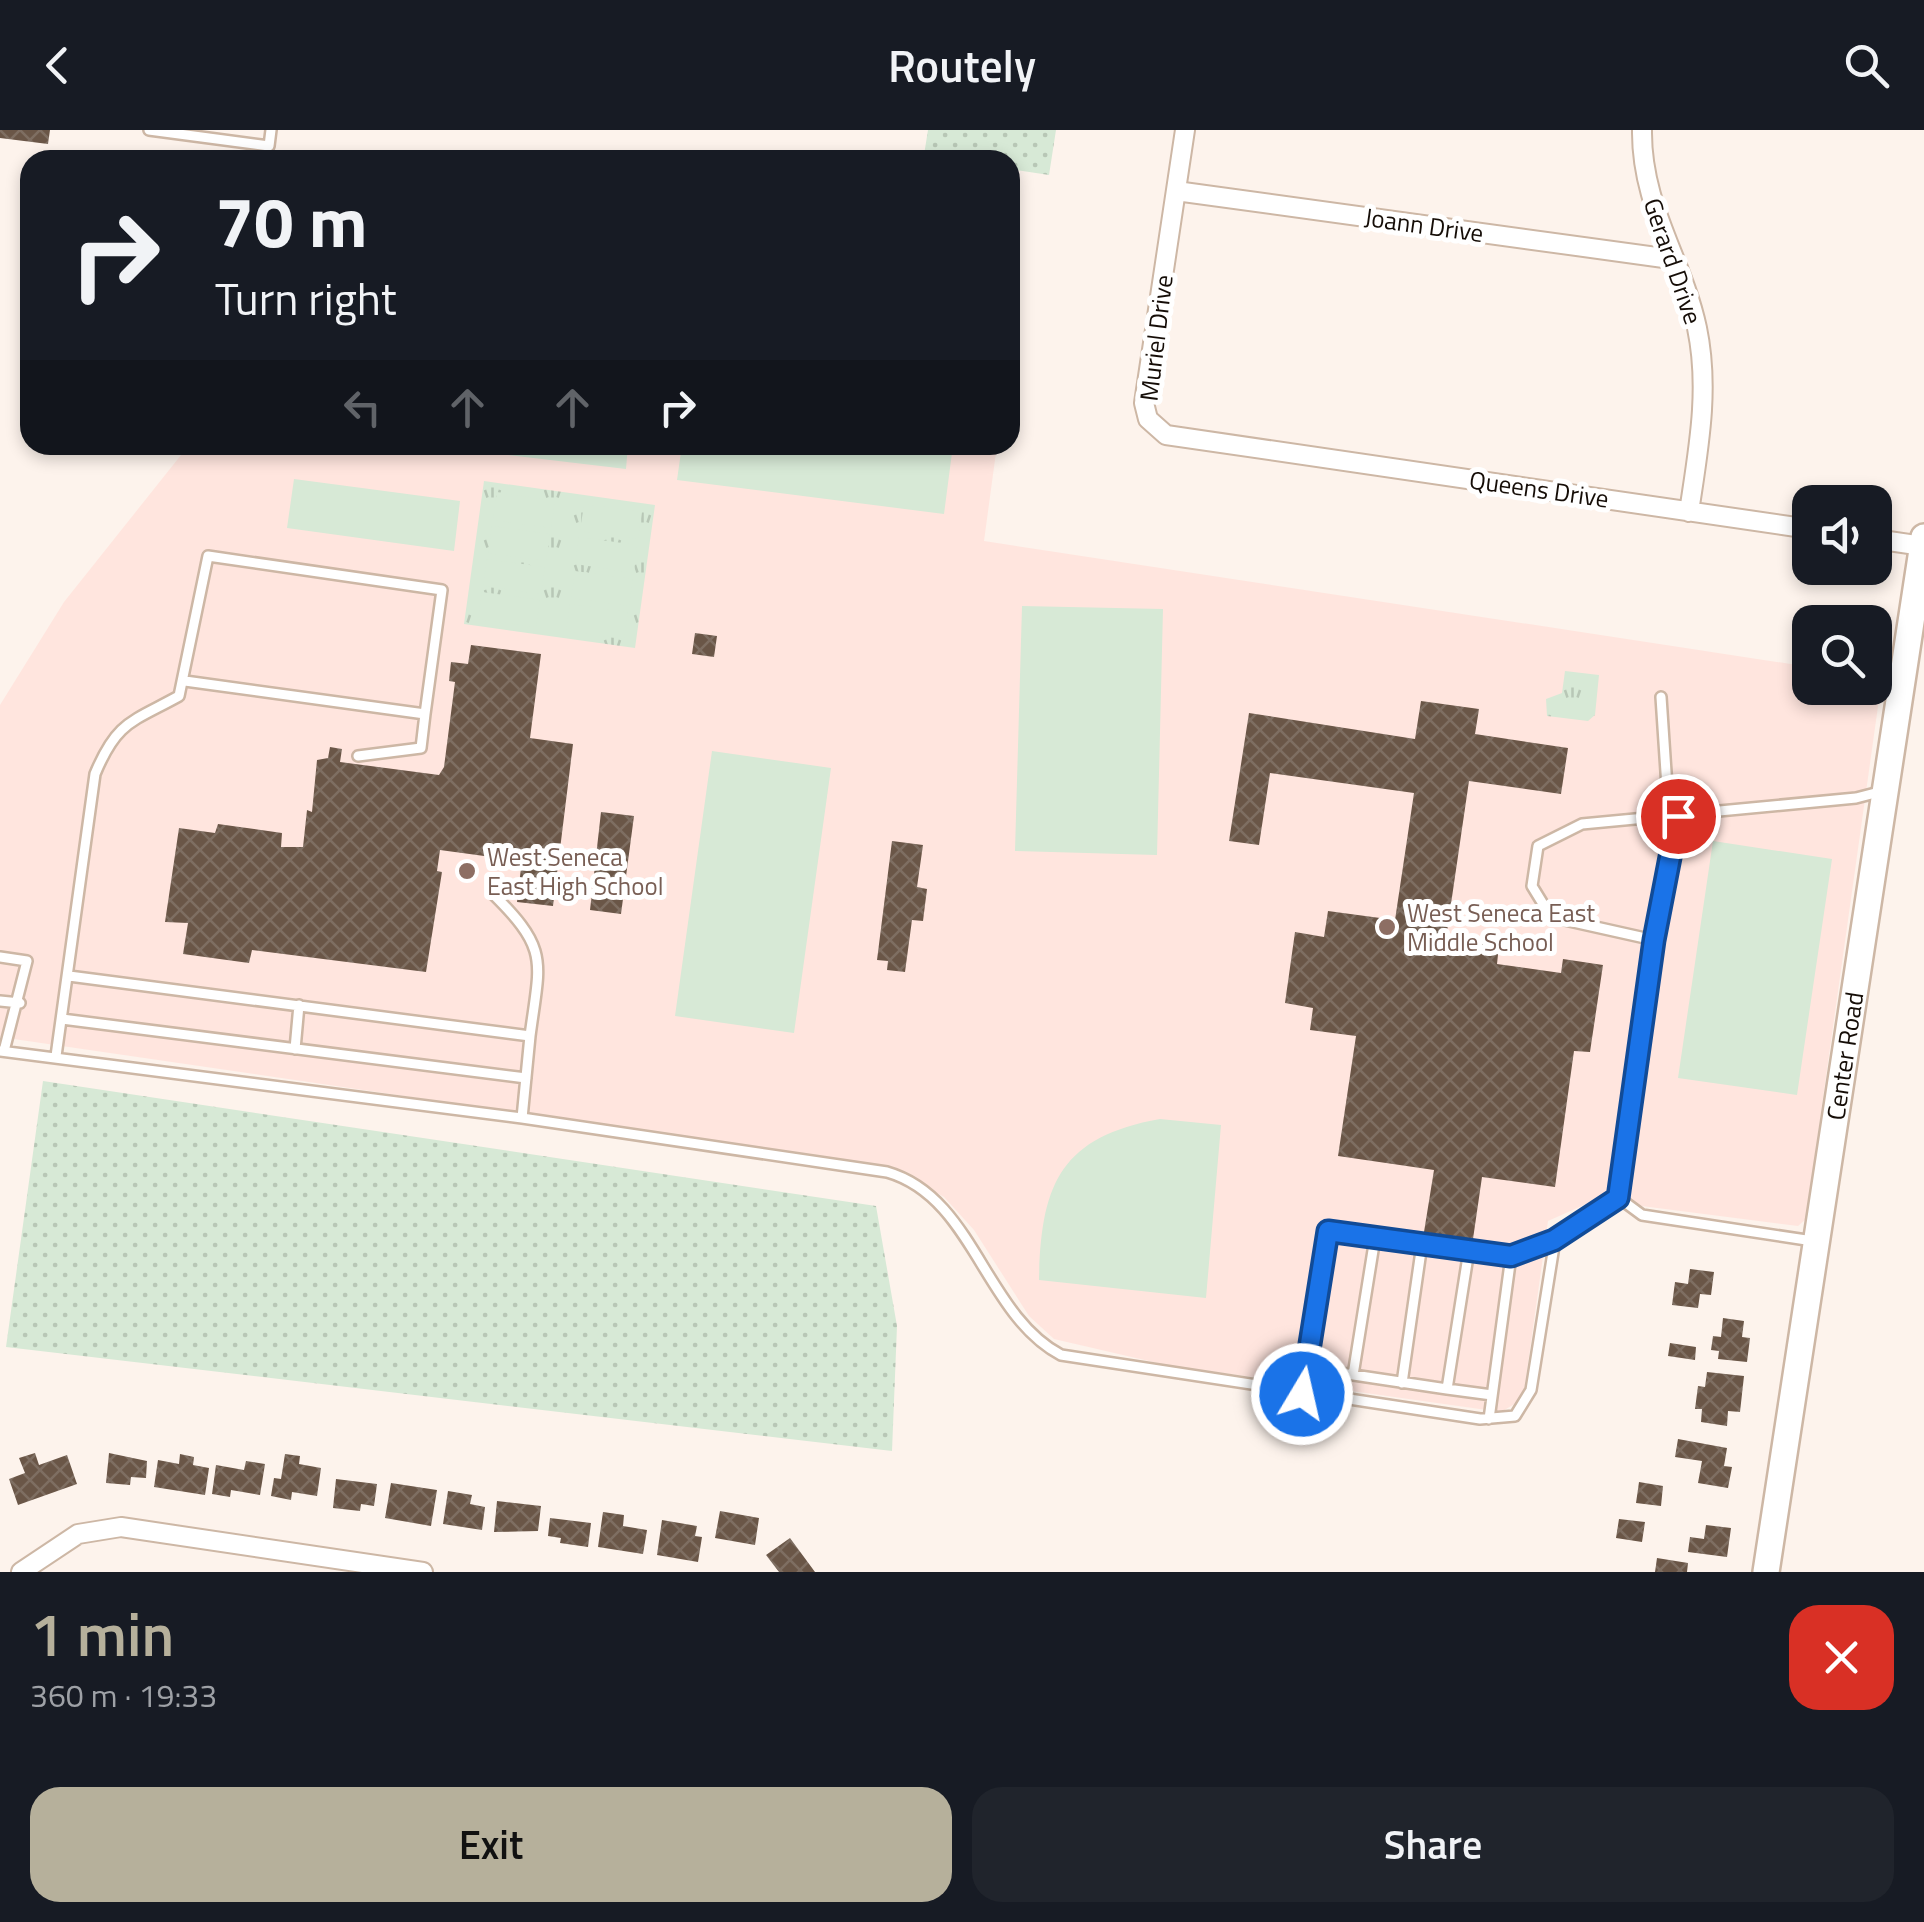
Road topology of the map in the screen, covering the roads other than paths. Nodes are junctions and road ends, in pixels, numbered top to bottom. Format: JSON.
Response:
{"nodes":[{"id":1,"x":150,"y":130,"type":"edge"},
{"id":2,"x":271,"y":130,"type":"edge"},
{"id":3,"x":1185,"y":130,"type":"edge"},
{"id":4,"x":1642,"y":130,"type":"edge"},
{"id":5,"x":1176,"y":190,"type":"junction"},
{"id":6,"x":1671,"y":259,"type":"junction"},
{"id":7,"x":1268,"y":450,"type":"joint"},
{"id":8,"x":1690,"y":512,"type":"junction"},
{"id":9,"x":1792,"y":526,"type":"edge"},
{"id":10,"x":1924,"y":537,"type":"edge"},
{"id":11,"x":1892,"y":541,"type":"edge"},
{"id":12,"x":1923,"y":546,"type":"edge"},
{"id":13,"x":185,"y":681,"type":"junction"},
{"id":14,"x":1661,"y":697,"type":"dead end"},
{"id":15,"x":425,"y":714,"type":"junction"},
{"id":16,"x":358,"y":756,"type":"dead end"},
{"id":17,"x":1886,"y":790,"type":"junction"},
{"id":18,"x":1673,"y":817,"type":"junction"},
{"id":19,"x":492,"y":893,"type":"dead end"},
{"id":20,"x":1654,"y":940,"type":"junction"},
{"id":21,"x":0,"y":957,"type":"edge"},
{"id":22,"x":68,"y":976,"type":"junction"},
{"id":23,"x":0,"y":1000,"type":"edge"},
{"id":24,"x":20,"y":1003,"type":"junction"},
{"id":25,"x":300,"y":1005,"type":"junction"},
{"id":26,"x":62,"y":1020,"type":"junction"},
{"id":27,"x":530,"y":1036,"type":"junction"},
{"id":28,"x":295,"y":1050,"type":"junction"},
{"id":29,"x":2,"y":1051,"type":"edge"},
{"id":30,"x":56,"y":1056,"type":"junction"},
{"id":31,"x":526,"y":1078,"type":"junction"},
{"id":32,"x":522,"y":1118,"type":"junction"},
{"id":33,"x":1618,"y":1198,"type":"junction"},
{"id":34,"x":1375,"y":1238,"type":"junction"},
{"id":35,"x":1554,"y":1240,"type":"junction"},
{"id":36,"x":1817,"y":1242,"type":"junction"},
{"id":37,"x":1422,"y":1244,"type":"junction"},
{"id":38,"x":1470,"y":1250,"type":"junction"},
{"id":39,"x":1511,"y":1256,"type":"junction"},
{"id":40,"x":1306,"y":1368,"type":"junction"},
{"id":41,"x":1353,"y":1375,"type":"junction"},
{"id":42,"x":1402,"y":1382,"type":"junction"},
{"id":43,"x":1447,"y":1390,"type":"junction"},
{"id":44,"x":1302,"y":1394,"type":"junction"},
{"id":45,"x":1492,"y":1396,"type":"junction"},
{"id":46,"x":1489,"y":1420,"type":"junction"},
{"id":47,"x":21,"y":1572,"type":"edge"},
{"id":48,"x":423,"y":1572,"type":"edge"},
{"id":49,"x":1766,"y":1572,"type":"edge"}],
"edges":[{"from":1,"to":2,"type":"lane"},
{"from":3,"to":5,"type":"street","name":"Muriel Drive"},
{"from":4,"to":6,"type":"street","name":"Gerard Drive"},
{"from":5,"to":6,"type":"street","name":"Joann Drive"},
{"from":5,"to":7,"type":"street","name":"Muriel Drive"},
{"from":6,"to":8,"type":"street","name":"Gerard Drive"},
{"from":7,"to":8,"type":"street","name":"Queens Drive"},
{"from":8,"to":9,"type":"street","name":"Queens Drive"},
{"from":10,"to":12,"type":"main road","name":"Center Road"},
{"from":11,"to":12,"type":"street"},
{"from":12,"to":17,"type":"main road","name":"Center Road"},
{"from":13,"to":15,"type":"lane"},
{"from":13,"to":15,"type":"lane"},
{"from":13,"to":22,"type":"lane"},
{"from":14,"to":18,"type":"lane"},
{"from":15,"to":16,"type":"lane"},
{"from":17,"to":18,"type":"lane"},
{"from":17,"to":36,"type":"main road","name":"Center Road"},
{"from":18,"to":20,"type":"lane"},
{"from":18,"to":20,"type":"lane"},
{"from":19,"to":27,"type":"lane"},
{"from":20,"to":33,"type":"lane"},
{"from":21,"to":24,"type":"lane"},
{"from":22,"to":25,"type":"lane"},
{"from":22,"to":26,"type":"lane"},
{"from":23,"to":24,"type":"lane"},
{"from":24,"to":29,"type":"lane"},
{"from":25,"to":27,"type":"lane"},
{"from":25,"to":28,"type":"lane"},
{"from":26,"to":28,"type":"lane"},
{"from":26,"to":30,"type":"lane"},
{"from":27,"to":31,"type":"lane"},
{"from":28,"to":31,"type":"lane"},
{"from":29,"to":30,"type":"lane"},
{"from":30,"to":32,"type":"lane"},
{"from":31,"to":32,"type":"lane"},
{"from":32,"to":44,"type":"lane"},
{"from":33,"to":35,"type":"lane"},
{"from":33,"to":36,"type":"lane"},
{"from":34,"to":37,"type":"lane"},
{"from":34,"to":40,"type":"lane"},
{"from":34,"to":41,"type":"lane"},
{"from":35,"to":39,"type":"lane"},
{"from":35,"to":46,"type":"lane"},
{"from":36,"to":49,"type":"main road","name":"Center Road"},
{"from":37,"to":38,"type":"lane"},
{"from":37,"to":42,"type":"lane"},
{"from":38,"to":39,"type":"lane"},
{"from":38,"to":43,"type":"lane"},
{"from":39,"to":45,"type":"lane"},
{"from":40,"to":41,"type":"lane"},
{"from":40,"to":44,"type":"lane"},
{"from":41,"to":42,"type":"lane"},
{"from":42,"to":43,"type":"lane"},
{"from":43,"to":45,"type":"lane"},
{"from":44,"to":46,"type":"lane"},
{"from":45,"to":46,"type":"lane"},
{"from":47,"to":48,"type":"street"}]}
